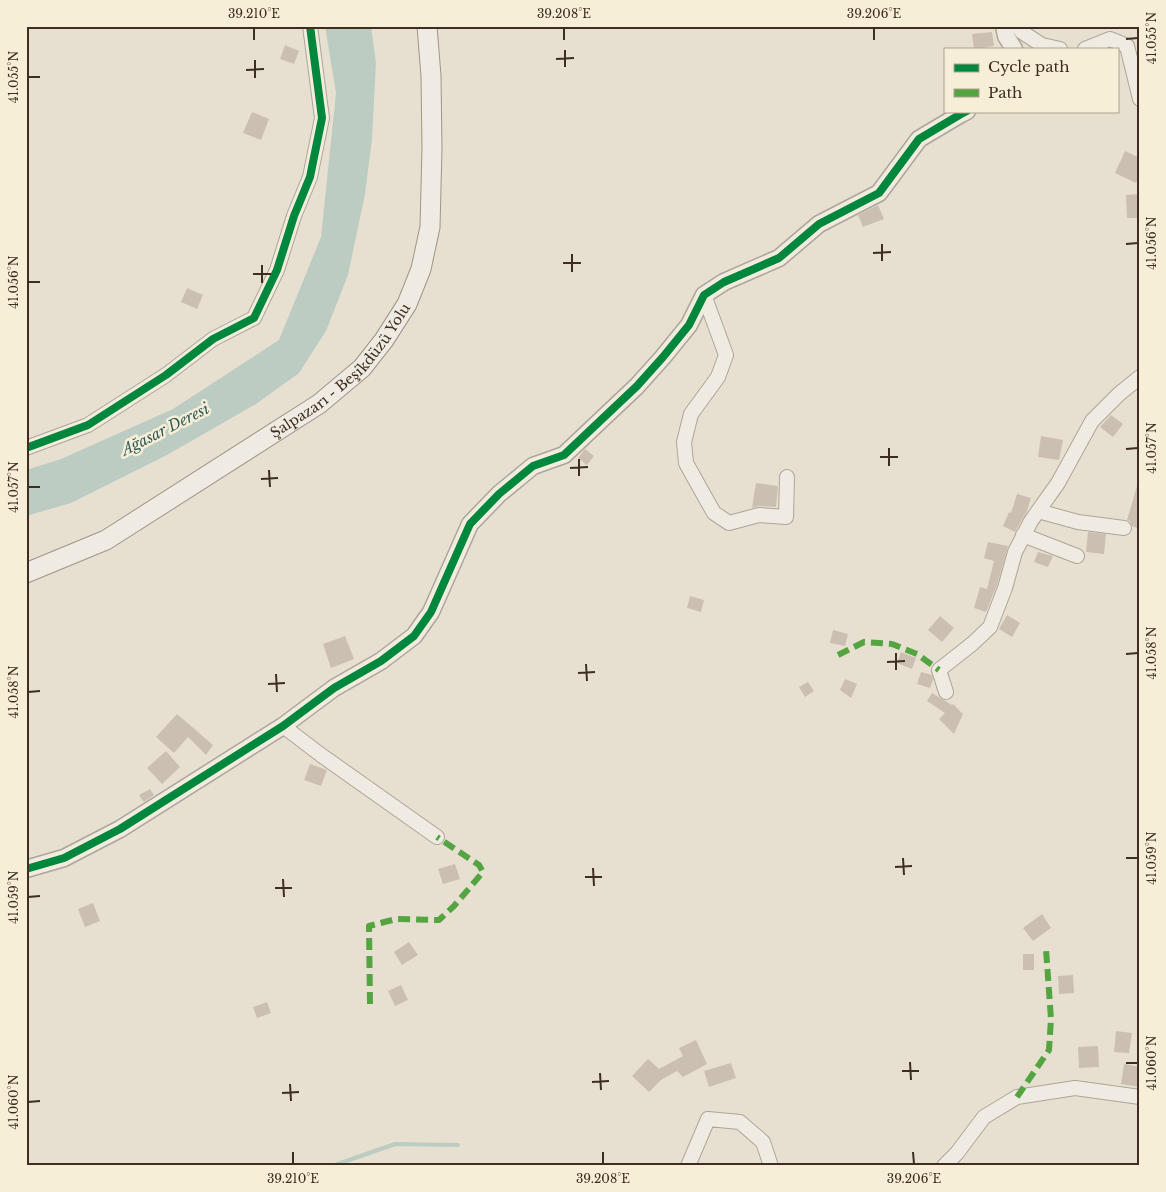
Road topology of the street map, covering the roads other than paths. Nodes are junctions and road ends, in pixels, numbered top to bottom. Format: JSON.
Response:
{"nodes":[{"id":1,"x":310,"y":26,"type":"edge"},
{"id":2,"x":428,"y":26,"type":"edge"},
{"id":3,"x":1004,"y":26,"type":"edge"},
{"id":4,"x":1017,"y":26,"type":"edge"},
{"id":5,"x":1013,"y":48,"type":"edge"},
{"id":6,"x":1056,"y":48,"type":"edge"},
{"id":7,"x":1087,"y":48,"type":"edge"},
{"id":8,"x":1140,"y":99,"type":"edge"},
{"id":9,"x":965,"y":112,"type":"edge"},
{"id":10,"x":704,"y":295,"type":"junction"},
{"id":11,"x":1140,"y":377,"type":"edge"},
{"id":12,"x":26,"y":448,"type":"edge"},
{"id":13,"x":787,"y":477,"type":"dead end"},
{"id":14,"x":1038,"y":511,"type":"junction"},
{"id":15,"x":1124,"y":528,"type":"dead end"},
{"id":16,"x":1023,"y":535,"type":"junction"},
{"id":17,"x":1077,"y":556,"type":"dead end"},
{"id":18,"x":26,"y":573,"type":"edge"},
{"id":19,"x":946,"y":692,"type":"dead end"},
{"id":20,"x":283,"y":726,"type":"junction"},
{"id":21,"x":437,"y":837,"type":"dead end"},
{"id":22,"x":26,"y":869,"type":"edge"},
{"id":23,"x":1140,"y":1097,"type":"edge"},
{"id":24,"x":688,"y":1166,"type":"edge"},
{"id":25,"x":771,"y":1166,"type":"edge"},
{"id":26,"x":944,"y":1166,"type":"edge"}],
"edges":[{"from":1,"to":12,"type":"street"},
{"from":2,"to":18,"type":"main road","name":"Şalpazarı - Beşikdüzü Yolu"},
{"from":3,"to":5,"type":"street"},
{"from":4,"to":6,"type":"street"},
{"from":7,"to":8,"type":"street"},
{"from":9,"to":10,"type":"street"},
{"from":10,"to":13,"type":"street"},
{"from":10,"to":20,"type":"street"},
{"from":11,"to":14,"type":"street"},
{"from":14,"to":15,"type":"street"},
{"from":14,"to":16,"type":"street"},
{"from":16,"to":17,"type":"street"},
{"from":16,"to":19,"type":"street"},
{"from":20,"to":21,"type":"street"},
{"from":20,"to":22,"type":"street"},
{"from":23,"to":26,"type":"street"},
{"from":24,"to":25,"type":"street"}]}
